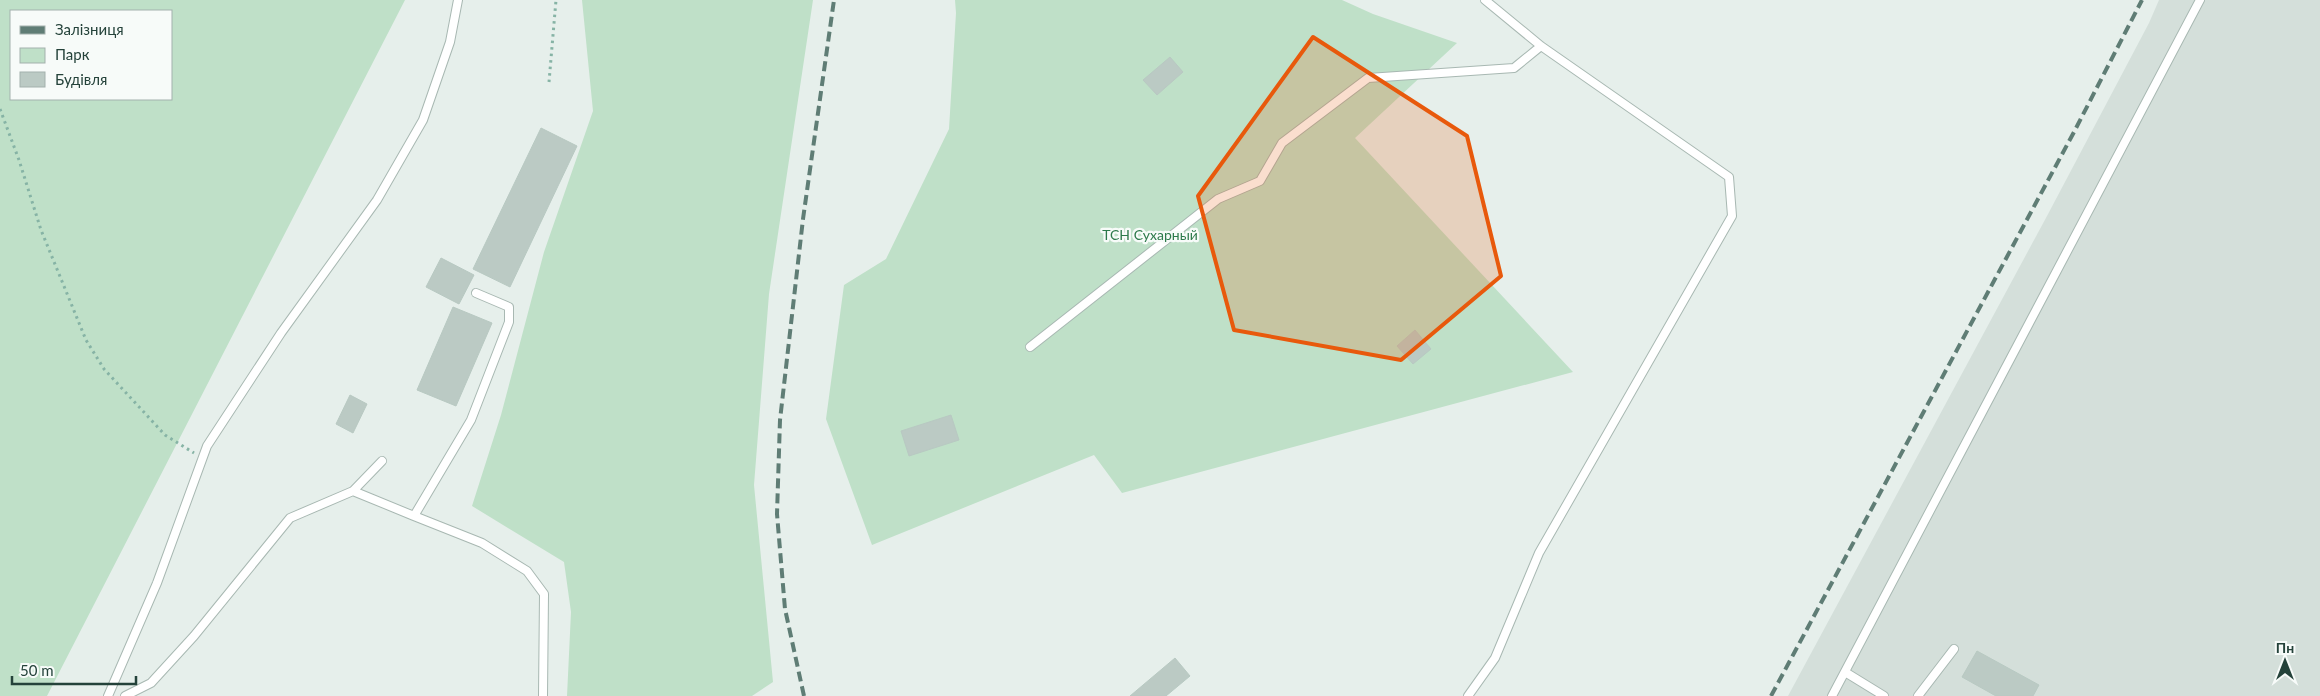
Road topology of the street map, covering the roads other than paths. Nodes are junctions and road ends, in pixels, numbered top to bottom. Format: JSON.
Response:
{"nodes":[{"id":1,"x":458,"y":0,"type":"edge"},
{"id":2,"x":1485,"y":0,"type":"edge"},
{"id":3,"x":2200,"y":0,"type":"edge"},
{"id":4,"x":1541,"y":46,"type":"junction"},
{"id":5,"x":476,"y":293,"type":"dead end"},
{"id":6,"x":1030,"y":347,"type":"dead end"},
{"id":7,"x":382,"y":461,"type":"dead end"},
{"id":8,"x":353,"y":491,"type":"junction"},
{"id":9,"x":414,"y":516,"type":"junction"},
{"id":10,"x":1954,"y":650,"type":"dead end"},
{"id":11,"x":1845,"y":672,"type":"junction"},
{"id":12,"x":108,"y":696,"type":"edge"},
{"id":13,"x":125,"y":696,"type":"edge"},
{"id":14,"x":543,"y":696,"type":"edge"},
{"id":15,"x":1468,"y":696,"type":"edge"},
{"id":16,"x":1832,"y":696,"type":"edge"},
{"id":17,"x":1884,"y":696,"type":"edge"},
{"id":18,"x":1918,"y":696,"type":"edge"}],
"edges":[{"from":1,"to":12,"type":"lane"},
{"from":2,"to":4,"type":"lane"},
{"from":3,"to":11,"type":"lane"},
{"from":4,"to":6,"type":"lane"},
{"from":4,"to":15,"type":"lane"},
{"from":5,"to":9,"type":"lane"},
{"from":7,"to":8,"type":"lane"},
{"from":8,"to":9,"type":"lane"},
{"from":8,"to":13,"type":"lane"},
{"from":9,"to":14,"type":"lane"},
{"from":10,"to":18,"type":"lane"},
{"from":11,"to":16,"type":"lane"},
{"from":11,"to":17,"type":"lane"}]}
